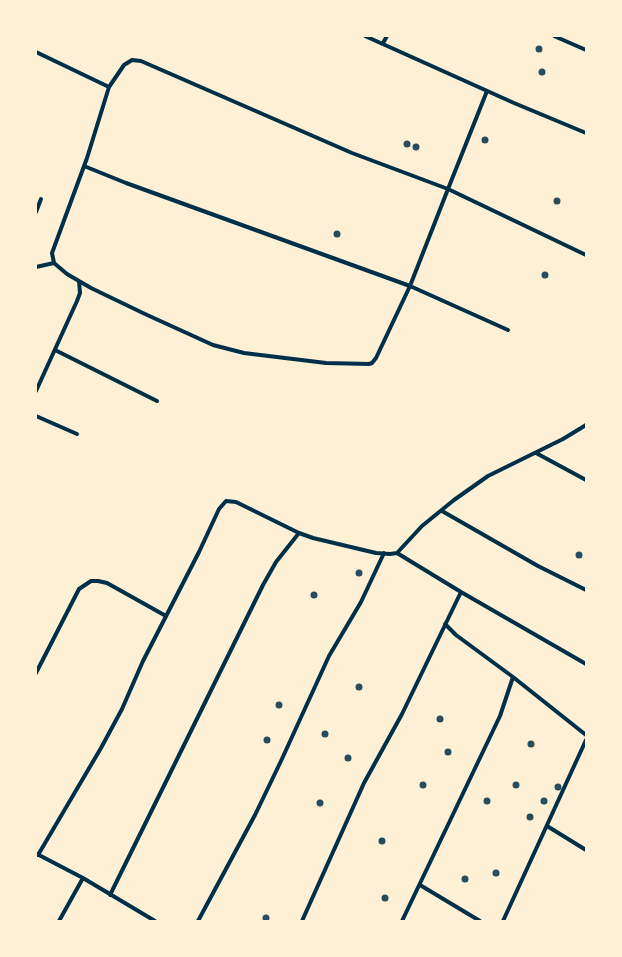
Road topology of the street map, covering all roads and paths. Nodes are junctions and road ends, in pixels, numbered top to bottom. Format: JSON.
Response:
{"nodes":[{"id":1,"x":364,"y":36,"type":"edge"},
{"id":2,"x":387,"y":36,"type":"edge"},
{"id":3,"x":554,"y":36,"type":"edge"},
{"id":4,"x":384,"y":44,"type":"junction"},
{"id":5,"x":586,"y":50,"type":"edge"},
{"id":6,"x":36,"y":52,"type":"edge"},
{"id":7,"x":109,"y":87,"type":"junction"},
{"id":8,"x":487,"y":90,"type":"junction"},
{"id":9,"x":586,"y":133,"type":"edge"},
{"id":10,"x":84,"y":166,"type":"junction"},
{"id":11,"x":448,"y":189,"type":"junction"},
{"id":12,"x":41,"y":199,"type":"dead end"},
{"id":13,"x":36,"y":212,"type":"edge"},
{"id":14,"x":586,"y":255,"type":"edge"},
{"id":15,"x":54,"y":263,"type":"junction"},
{"id":16,"x":36,"y":267,"type":"edge"},
{"id":17,"x":79,"y":281,"type":"junction"},
{"id":18,"x":410,"y":286,"type":"junction"},
{"id":19,"x":508,"y":330,"type":"dead end"},
{"id":20,"x":55,"y":350,"type":"junction"},
{"id":21,"x":36,"y":391,"type":"edge"},
{"id":22,"x":157,"y":401,"type":"dead end"},
{"id":23,"x":36,"y":416,"type":"edge"},
{"id":24,"x":586,"y":425,"type":"edge"},
{"id":25,"x":77,"y":434,"type":"dead end"},
{"id":26,"x":536,"y":453,"type":"junction"},
{"id":27,"x":586,"y":480,"type":"edge"},
{"id":28,"x":442,"y":511,"type":"junction"},
{"id":29,"x":299,"y":533,"type":"junction"},
{"id":30,"x":397,"y":553,"type":"junction"},
{"id":31,"x":384,"y":554,"type":"junction"},
{"id":32,"x":586,"y":590,"type":"edge"},
{"id":33,"x":461,"y":592,"type":"junction"},
{"id":34,"x":166,"y":616,"type":"junction"},
{"id":35,"x":445,"y":624,"type":"junction"},
{"id":36,"x":586,"y":664,"type":"edge"},
{"id":37,"x":36,"y":674,"type":"edge"},
{"id":38,"x":513,"y":677,"type":"junction"},
{"id":39,"x":586,"y":735,"type":"edge"},
{"id":40,"x":586,"y":740,"type":"edge"},
{"id":41,"x":547,"y":826,"type":"junction"},
{"id":42,"x":586,"y":850,"type":"edge"},
{"id":43,"x":37,"y":855,"type":"edge"},
{"id":44,"x":83,"y":878,"type":"junction"},
{"id":45,"x":420,"y":885,"type":"junction"},
{"id":46,"x":110,"y":895,"type":"junction"},
{"id":47,"x":59,"y":921,"type":"edge"},
{"id":48,"x":155,"y":921,"type":"edge"},
{"id":49,"x":198,"y":921,"type":"edge"},
{"id":50,"x":302,"y":921,"type":"edge"},
{"id":51,"x":402,"y":921,"type":"edge"},
{"id":52,"x":480,"y":921,"type":"edge"},
{"id":53,"x":503,"y":921,"type":"edge"}],
"edges":[{"from":1,"to":4,"type":"street"},
{"from":2,"to":4,"type":"street"},
{"from":3,"to":5,"type":"street"},
{"from":4,"to":8,"type":"street"},
{"from":6,"to":7,"type":"street"},
{"from":7,"to":10,"type":"street"},
{"from":7,"to":11,"type":"street"},
{"from":8,"to":9,"type":"street"},
{"from":8,"to":11,"type":"street"},
{"from":10,"to":15,"type":"street"},
{"from":10,"to":18,"type":"street"},
{"from":11,"to":14,"type":"street"},
{"from":11,"to":18,"type":"street"},
{"from":12,"to":13,"type":"street"},
{"from":15,"to":16,"type":"street"},
{"from":15,"to":17,"type":"street"},
{"from":17,"to":18,"type":"street"},
{"from":17,"to":20,"type":"street"},
{"from":18,"to":19,"type":"street"},
{"from":20,"to":21,"type":"street"},
{"from":20,"to":22,"type":"street"},
{"from":23,"to":25,"type":"street"},
{"from":24,"to":26,"type":"street"},
{"from":26,"to":27,"type":"street"},
{"from":26,"to":28,"type":"street"},
{"from":28,"to":30,"type":"street"},
{"from":28,"to":32,"type":"street"},
{"from":29,"to":31,"type":"street"},
{"from":29,"to":34,"type":"street"},
{"from":29,"to":46,"type":"street"},
{"from":30,"to":31,"type":"street"},
{"from":30,"to":33,"type":"street"},
{"from":31,"to":49,"type":"street"},
{"from":33,"to":35,"type":"street"},
{"from":33,"to":36,"type":"street"},
{"from":34,"to":37,"type":"street"},
{"from":34,"to":43,"type":"street"},
{"from":35,"to":38,"type":"street"},
{"from":35,"to":50,"type":"street"},
{"from":38,"to":39,"type":"street"},
{"from":38,"to":45,"type":"street"},
{"from":40,"to":41,"type":"street"},
{"from":41,"to":42,"type":"street"},
{"from":41,"to":53,"type":"street"},
{"from":43,"to":44,"type":"street"},
{"from":44,"to":46,"type":"street"},
{"from":44,"to":47,"type":"street"},
{"from":45,"to":51,"type":"street"},
{"from":45,"to":52,"type":"street"},
{"from":46,"to":48,"type":"street"}]}
